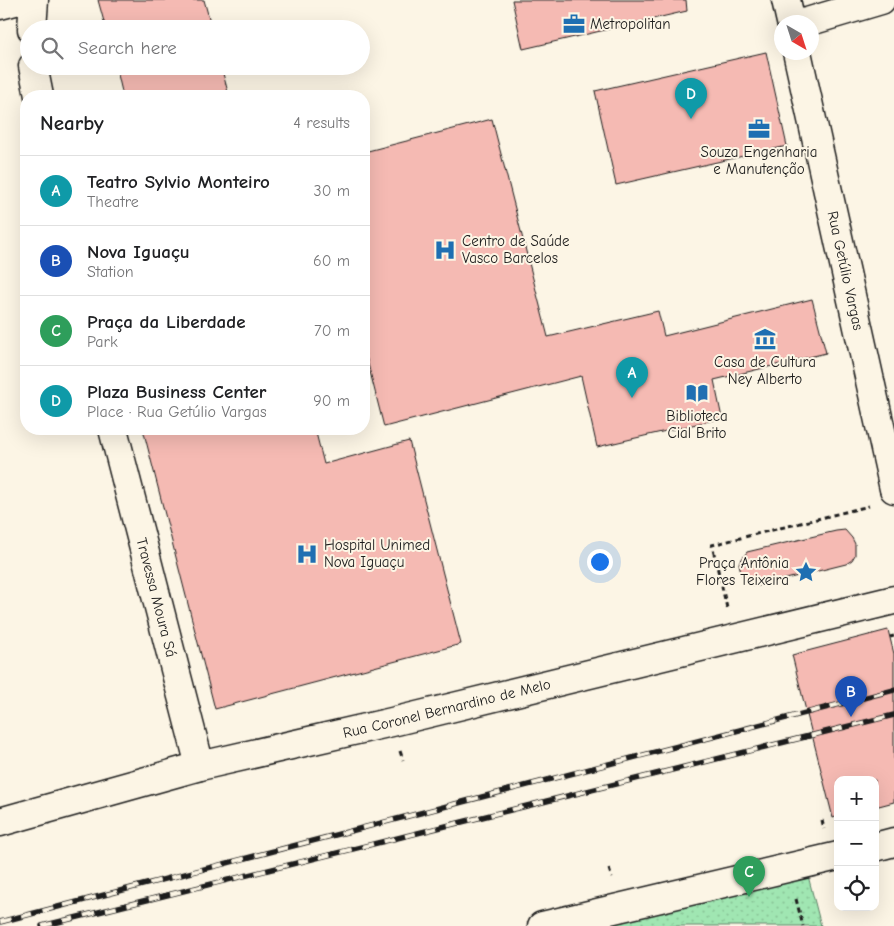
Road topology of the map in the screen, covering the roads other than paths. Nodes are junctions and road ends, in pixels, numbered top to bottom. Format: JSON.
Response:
{"nodes":[{"id":1,"x":19,"y":0,"type":"edge"},
{"id":2,"x":34,"y":0,"type":"edge"},
{"id":3,"x":786,"y":0,"type":"edge"},
{"id":4,"x":882,"y":0,"type":"edge"},
{"id":5,"x":0,"y":5,"type":"edge"},
{"id":6,"x":789,"y":15,"type":"edge"},
{"id":7,"x":819,"y":18,"type":"edge"},
{"id":8,"x":33,"y":20,"type":"edge"},
{"id":9,"x":800,"y":60,"type":"edge"},
{"id":10,"x":34,"y":75,"type":"edge"},
{"id":11,"x":37,"y":90,"type":"edge"},
{"id":12,"x":115,"y":435,"type":"edge"},
{"id":13,"x":884,"y":497,"type":"edge"},
{"id":14,"x":894,"y":600,"type":"edge"},
{"id":15,"x":200,"y":766,"type":"junction"},
{"id":16,"x":0,"y":822,"type":"edge"},
{"id":17,"x":894,"y":842,"type":"edge"},
{"id":18,"x":879,"y":846,"type":"edge"},
{"id":19,"x":834,"y":857,"type":"edge"},
{"id":20,"x":542,"y":926,"type":"edge"}],
"edges":[{"from":1,"to":5,"type":"main road"},
{"from":2,"to":8,"type":"main road"},
{"from":3,"to":6,"type":"main road"},
{"from":4,"to":7,"type":"main road"},
{"from":9,"to":13,"type":"main road","name":"Rua Getúlio Vargas"},
{"from":10,"to":11,"type":"main road"},
{"from":12,"to":15,"type":"main road","name":"Travessa Moura Sá"},
{"from":14,"to":15,"type":"main road","name":"Rua Coronel Bernardino de Melo"},
{"from":15,"to":16,"type":"main road","name":"Rua Coronel Bernardino de Melo"},
{"from":17,"to":18,"type":"main road"},
{"from":19,"to":20,"type":"main road"}]}
